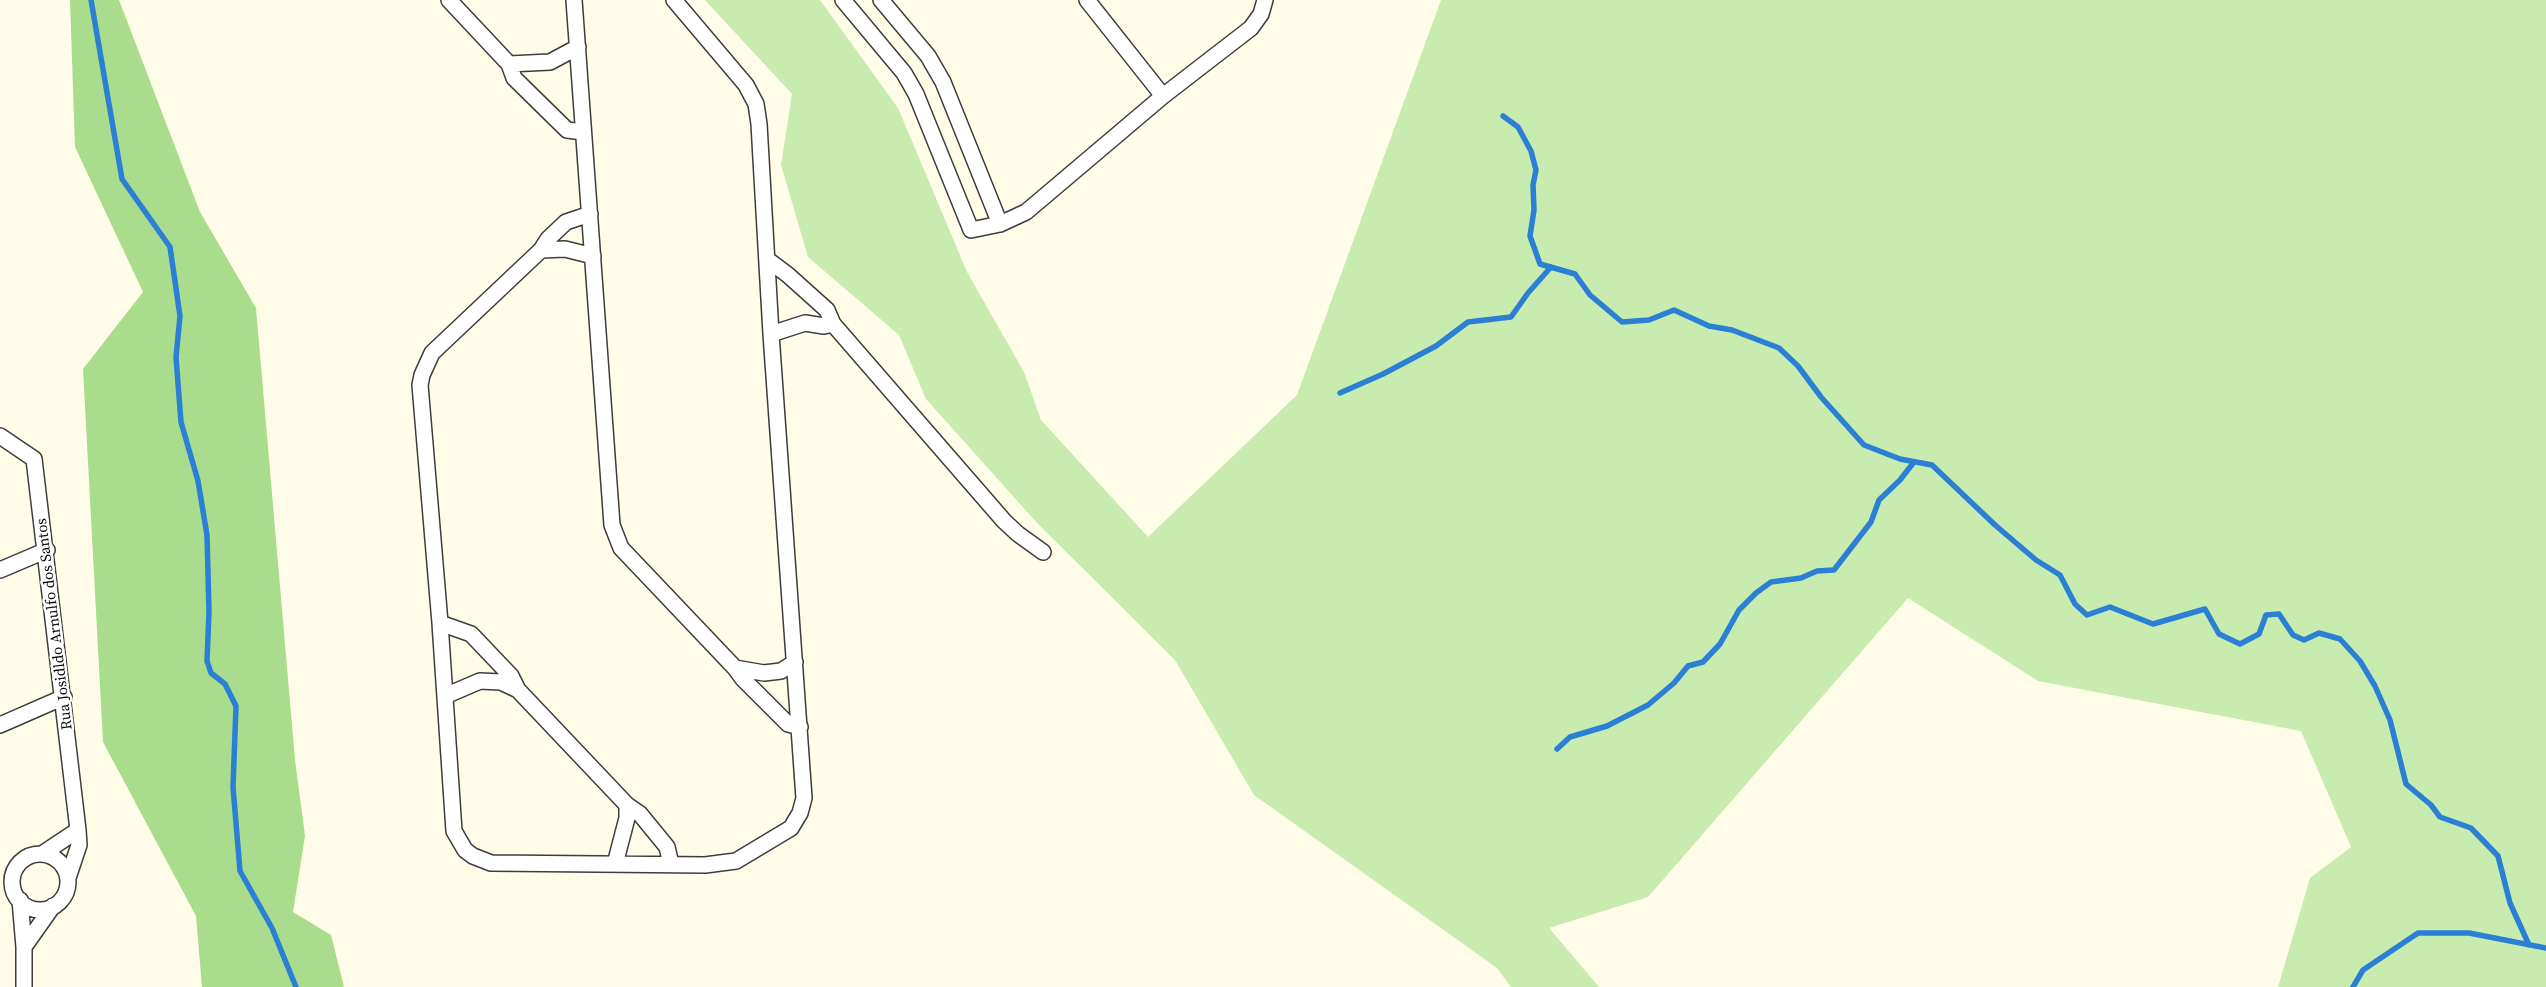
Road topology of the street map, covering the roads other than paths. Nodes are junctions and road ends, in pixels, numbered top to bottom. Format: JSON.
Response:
{"nodes":[{"id":1,"x":449,"y":0,"type":"edge"},
{"id":2,"x":574,"y":0,"type":"edge"},
{"id":3,"x":674,"y":0,"type":"edge"},
{"id":4,"x":843,"y":0,"type":"edge"},
{"id":5,"x":881,"y":0,"type":"edge"},
{"id":6,"x":1087,"y":0,"type":"edge"},
{"id":7,"x":1265,"y":0,"type":"edge"},
{"id":8,"x":578,"y":47,"type":"junction"},
{"id":9,"x":509,"y":64,"type":"junction"},
{"id":10,"x":1163,"y":96,"type":"junction"},
{"id":11,"x":583,"y":132,"type":"junction"},
{"id":12,"x":590,"y":214,"type":"junction"},
{"id":13,"x":1000,"y":224,"type":"junction"},
{"id":14,"x":541,"y":250,"type":"junction"},
{"id":15,"x":593,"y":256,"type":"junction"},
{"id":16,"x":768,"y":260,"type":"junction"},
{"id":17,"x":833,"y":324,"type":"junction"},
{"id":18,"x":771,"y":334,"type":"junction"},
{"id":19,"x":0,"y":436,"type":"edge"},
{"id":20,"x":47,"y":550,"type":"junction"},
{"id":21,"x":1043,"y":552,"type":"dead end"},
{"id":22,"x":0,"y":570,"type":"edge"},
{"id":23,"x":440,"y":623,"type":"junction"},
{"id":24,"x":795,"y":662,"type":"junction"},
{"id":25,"x":735,"y":668,"type":"junction"},
{"id":26,"x":518,"y":690,"type":"junction"},
{"id":27,"x":445,"y":696,"type":"junction"},
{"id":28,"x":64,"y":698,"type":"junction"},
{"id":29,"x":0,"y":725,"type":"edge"},
{"id":30,"x":800,"y":727,"type":"junction"},
{"id":31,"x":627,"y":804,"type":"junction"},
{"id":32,"x":78,"y":830,"type":"junction"},
{"id":33,"x":42,"y":854,"type":"junction"},
{"id":34,"x":615,"y":864,"type":"junction"},
{"id":35,"x":671,"y":864,"type":"junction"},
{"id":36,"x":17,"y":866,"type":"junction"},
{"id":37,"x":0,"y":874,"type":"edge"},
{"id":38,"x":68,"y":878,"type":"junction"},
{"id":39,"x":11,"y":894,"type":"edge"},
{"id":40,"x":53,"y":906,"type":"junction"},
{"id":41,"x":24,"y":948,"type":"junction"},
{"id":42,"x":24,"y":987,"type":"edge"}],
"edges":[{"from":1,"to":9,"type":"street"},
{"from":2,"to":8,"type":"street"},
{"from":3,"to":16,"type":"street"},
{"from":4,"to":13,"type":"street"},
{"from":5,"to":13,"type":"street"},
{"from":6,"to":10,"type":"street"},
{"from":7,"to":10,"type":"street"},
{"from":8,"to":9,"type":"street"},
{"from":8,"to":11,"type":"street"},
{"from":9,"to":11,"type":"street"},
{"from":10,"to":13,"type":"street"},
{"from":11,"to":12,"type":"street"},
{"from":12,"to":14,"type":"street"},
{"from":12,"to":15,"type":"street"},
{"from":14,"to":15,"type":"street"},
{"from":14,"to":23,"type":"street"},
{"from":15,"to":25,"type":"street"},
{"from":16,"to":17,"type":"street"},
{"from":16,"to":18,"type":"street"},
{"from":17,"to":18,"type":"street"},
{"from":17,"to":21,"type":"street"},
{"from":18,"to":24,"type":"street"},
{"from":19,"to":20,"type":"street","name":"Rua Josidldo Arnulfo dos Santos"},
{"from":20,"to":22,"type":"street"},
{"from":20,"to":28,"type":"street","name":"Rua Josidldo Arnulfo dos Santos"},
{"from":23,"to":26,"type":"street"},
{"from":23,"to":27,"type":"street"},
{"from":24,"to":25,"type":"street"},
{"from":24,"to":30,"type":"street"},
{"from":25,"to":30,"type":"street"},
{"from":26,"to":27,"type":"street"},
{"from":26,"to":31,"type":"street"},
{"from":27,"to":34,"type":"street"},
{"from":28,"to":29,"type":"street"},
{"from":28,"to":32,"type":"street","name":"Rua Josidldo Arnulfo dos Santos"},
{"from":30,"to":35,"type":"street"},
{"from":31,"to":34,"type":"street"},
{"from":31,"to":35,"type":"street"},
{"from":32,"to":33,"type":"street"},
{"from":32,"to":38,"type":"street","name":"Rua Josidldo Arnulfo dos Santos"},
{"from":33,"to":36,"type":"street"},
{"from":33,"to":38,"type":"street"},
{"from":34,"to":35,"type":"street"},
{"from":36,"to":37,"type":"street"},
{"from":36,"to":39,"type":"street"},
{"from":38,"to":40,"type":"street"},
{"from":39,"to":40,"type":"street"},
{"from":39,"to":41,"type":"street"},
{"from":40,"to":41,"type":"street"},
{"from":41,"to":42,"type":"street"}]}
